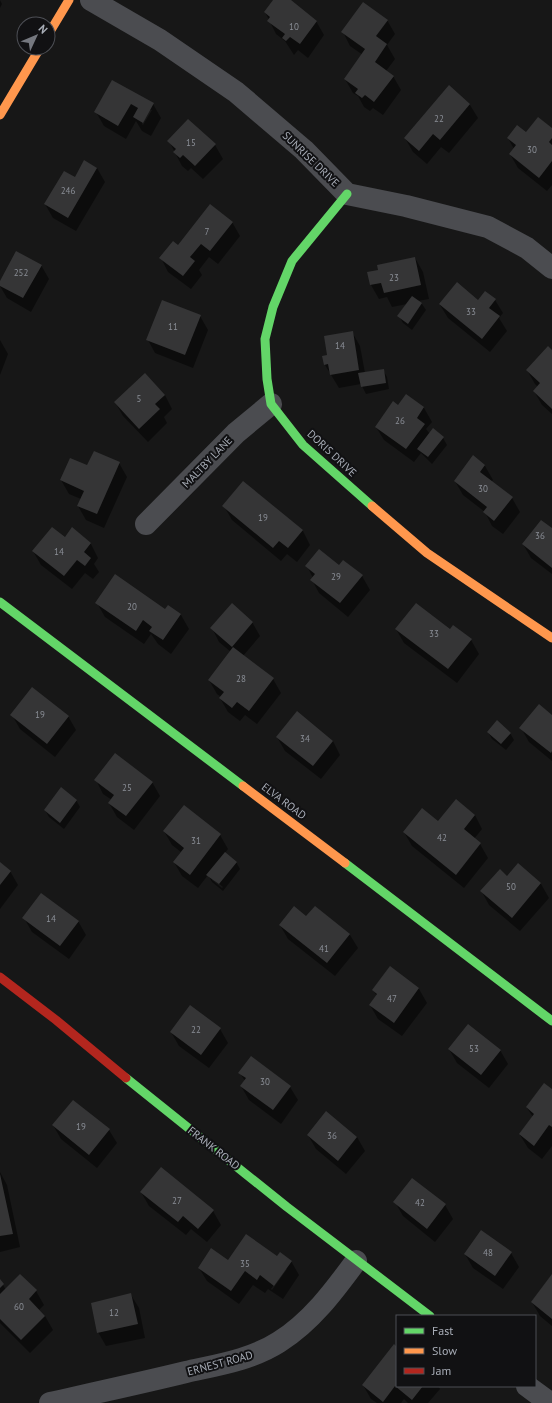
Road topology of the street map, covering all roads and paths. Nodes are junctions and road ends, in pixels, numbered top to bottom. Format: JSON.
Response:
{"nodes":[{"id":1,"x":69,"y":0,"type":"edge"},
{"id":2,"x":91,"y":0,"type":"edge"},
{"id":3,"x":56,"y":22,"type":"edge"},
{"id":4,"x":35,"y":56,"type":"edge"},
{"id":5,"x":0,"y":115,"type":"edge"},
{"id":6,"x":347,"y":194,"type":"junction"},
{"id":7,"x":552,"y":268,"type":"edge"},
{"id":8,"x":271,"y":404,"type":"junction"},
{"id":9,"x":146,"y":524,"type":"dead end"},
{"id":10,"x":0,"y":602,"type":"edge"},
{"id":11,"x":552,"y":638,"type":"edge"},
{"id":12,"x":0,"y":977,"type":"edge"},
{"id":13,"x":552,"y":1022,"type":"edge"},
{"id":14,"x":356,"y":1261,"type":"junction"},
{"id":15,"x":429,"y":1315,"type":"edge"},
{"id":16,"x":528,"y":1387,"type":"edge"},
{"id":17,"x":50,"y":1403,"type":"edge"},
{"id":18,"x":550,"y":1403,"type":"edge"}],
"edges":[{"from":1,"to":3,"type":"street"},
{"from":2,"to":6,"type":"street","name":"SUNRISE DRIVE"},
{"from":4,"to":5,"type":"street"},
{"from":6,"to":7,"type":"street","name":"SUNRISE DRIVE"},
{"from":6,"to":8,"type":"street","name":"DORIS DRIVE"},
{"from":8,"to":9,"type":"street","name":"MALTBY LANE"},
{"from":8,"to":11,"type":"street","name":"DORIS DRIVE"},
{"from":10,"to":13,"type":"street","name":"ELVA ROAD"},
{"from":12,"to":14,"type":"street","name":"FRANK ROAD"},
{"from":14,"to":15,"type":"street","name":"FRANK ROAD"},
{"from":14,"to":17,"type":"street","name":"ERNEST ROAD"},
{"from":16,"to":18,"type":"street"}]}
